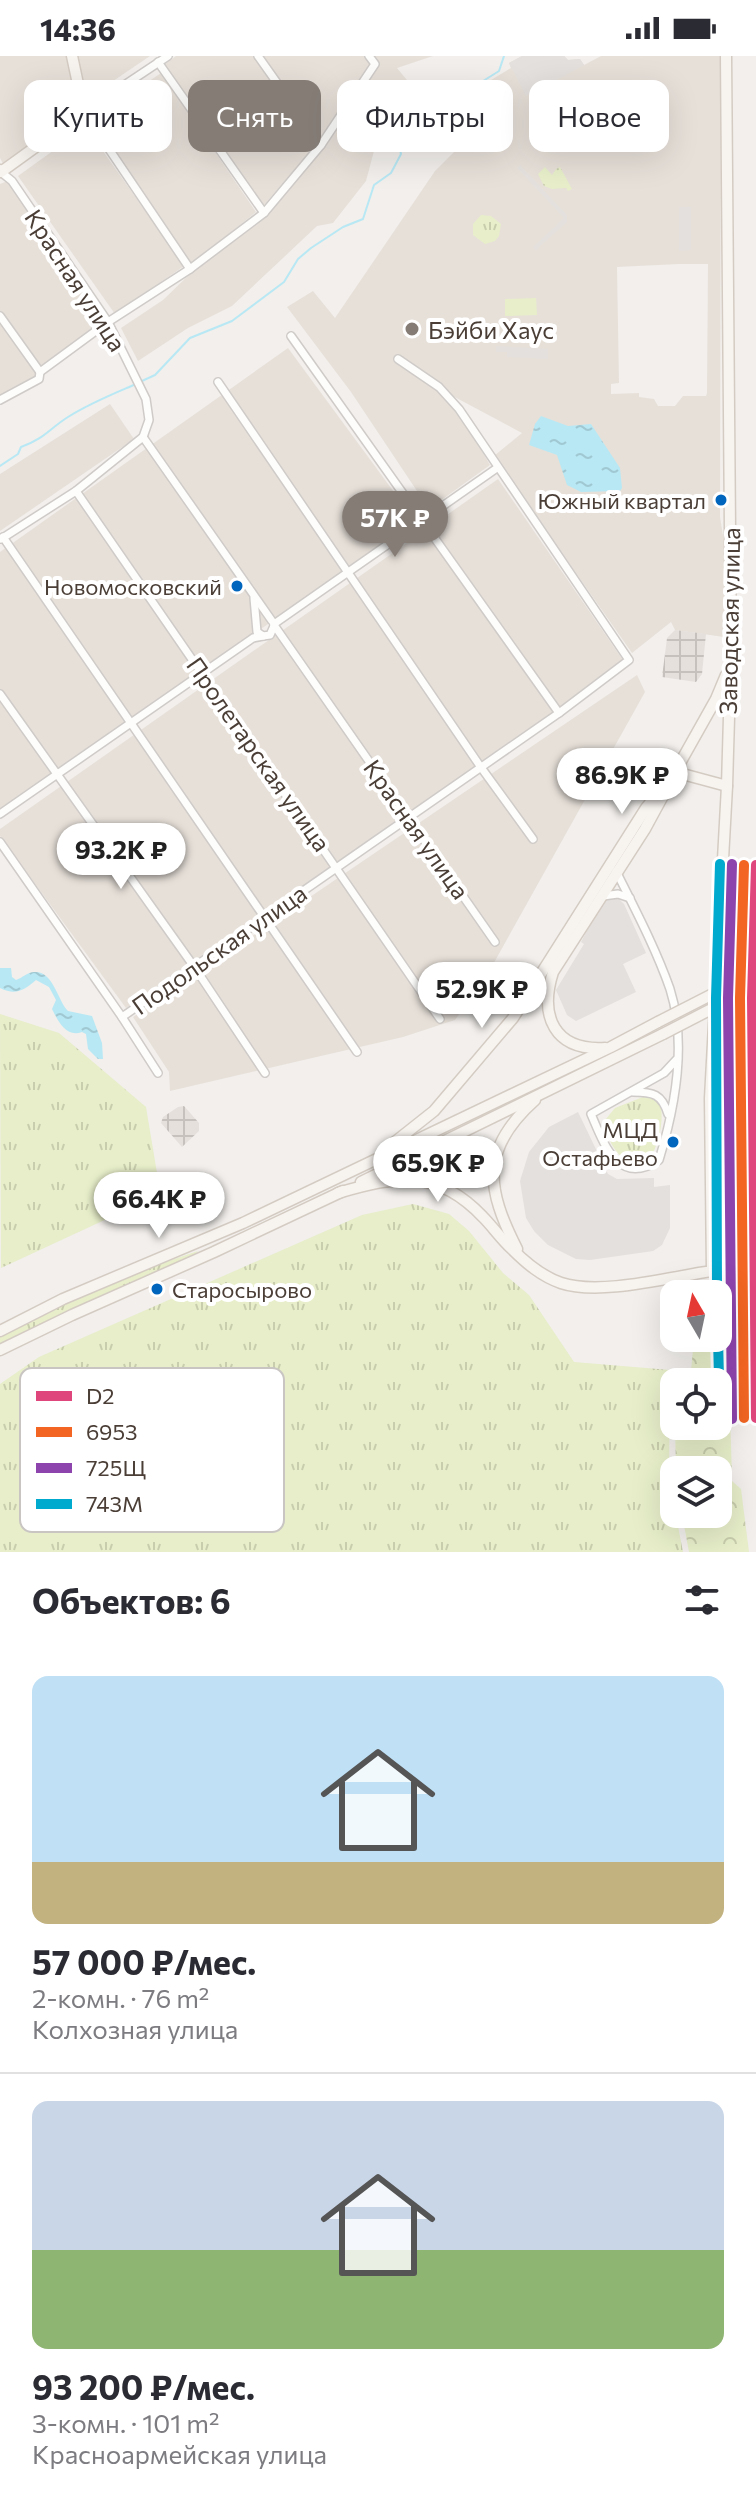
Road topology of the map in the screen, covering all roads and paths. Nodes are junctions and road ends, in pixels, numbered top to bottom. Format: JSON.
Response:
{"nodes":[{"id":1,"x":72,"y":56,"type":"edge"},
{"id":2,"x":168,"y":56,"type":"edge"},
{"id":3,"x":258,"y":56,"type":"edge"},
{"id":4,"x":369,"y":56,"type":"edge"},
{"id":5,"x":726,"y":56,"type":"edge"},
{"id":6,"x":158,"y":62,"type":"junction"},
{"id":7,"x":77,"y":80,"type":"edge"},
{"id":8,"x":131,"y":80,"type":"edge"},
{"id":9,"x":275,"y":80,"type":"edge"},
{"id":10,"x":321,"y":145,"type":"edge"},
{"id":11,"x":28,"y":152,"type":"edge"},
{"id":12,"x":111,"y":152,"type":"edge"},
{"id":13,"x":315,"y":152,"type":"edge"},
{"id":14,"x":0,"y":172,"type":"edge"},
{"id":15,"x":264,"y":213,"type":"junction"},
{"id":16,"x":190,"y":269,"type":"junction"},
{"id":17,"x":0,"y":316,"type":"edge"},
{"id":18,"x":108,"y":322,"type":"junction"},
{"id":19,"x":291,"y":336,"type":"dead end"},
{"id":20,"x":398,"y":359,"type":"dead end"},
{"id":21,"x":40,"y":372,"type":"junction"},
{"id":22,"x":218,"y":382,"type":"dead end"},
{"id":23,"x":0,"y":400,"type":"edge"},
{"id":24,"x":143,"y":437,"type":"junction"},
{"id":25,"x":497,"y":468,"type":"junction"},
{"id":26,"x":76,"y":491,"type":"junction"},
{"id":27,"x":423,"y":520,"type":"junction"},
{"id":28,"x":1,"y":538,"type":"edge"},
{"id":29,"x":348,"y":572,"type":"junction"},
{"id":30,"x":254,"y":596,"type":"junction"},
{"id":31,"x":257,"y":626,"type":"junction"},
{"id":32,"x":273,"y":626,"type":"junction"},
{"id":33,"x":263,"y":636,"type":"junction"},
{"id":34,"x":253,"y":638,"type":"junction"},
{"id":35,"x":731,"y":649,"type":"junction"},
{"id":36,"x":204,"y":674,"type":"junction"},
{"id":37,"x":0,"y":694,"type":"edge"},
{"id":38,"x":559,"y":713,"type":"junction"},
{"id":39,"x":131,"y":724,"type":"junction"},
{"id":40,"x":480,"y":766,"type":"junction"},
{"id":41,"x":675,"y":772,"type":"junction"},
{"id":42,"x":58,"y":775,"type":"junction"},
{"id":43,"x":727,"y":786,"type":"junction"},
{"id":44,"x":0,"y":814,"type":"edge"},
{"id":45,"x":409,"y":816,"type":"junction"},
{"id":46,"x":533,"y":839,"type":"dead end"},
{"id":47,"x":0,"y":842,"type":"edge"},
{"id":48,"x":336,"y":866,"type":"junction"},
{"id":49,"x":614,"y":868,"type":"junction"},
{"id":50,"x":601,"y":896,"type":"junction"},
{"id":51,"x":630,"y":899,"type":"junction"},
{"id":52,"x":264,"y":918,"type":"junction"},
{"id":53,"x":495,"y":942,"type":"dead end"},
{"id":54,"x":195,"y":968,"type":"junction"},
{"id":55,"x":756,"y":972,"type":"edge"},
{"id":56,"x":756,"y":986,"type":"edge"},
{"id":57,"x":122,"y":1017,"type":"junction"},
{"id":58,"x":440,"y":1019,"type":"dead end"},
{"id":59,"x":611,"y":1047,"type":"junction"},
{"id":60,"x":357,"y":1052,"type":"dead end"},
{"id":61,"x":678,"y":1058,"type":"junction"},
{"id":62,"x":158,"y":1073,"type":"dead end"},
{"id":63,"x":265,"y":1073,"type":"dead end"},
{"id":64,"x":545,"y":1091,"type":"junction"},
{"id":65,"x":630,"y":1092,"type":"junction"},
{"id":66,"x":669,"y":1121,"type":"junction"},
{"id":67,"x":333,"y":1181,"type":"junction"},
{"id":68,"x":338,"y":1193,"type":"junction"},
{"id":69,"x":521,"y":1258,"type":"junction"},
{"id":70,"x":0,"y":1331,"type":"edge"},
{"id":71,"x":0,"y":1350,"type":"edge"}],
"edges":[{"from":1,"to":7,"type":"street"},
{"from":2,"to":6,"type":"street"},
{"from":3,"to":9,"type":"street"},
{"from":4,"to":10,"type":"street"},
{"from":5,"to":35,"type":"street","name":"Заводская улица"},
{"from":6,"to":8,"type":"street"},
{"from":6,"to":15,"type":"street"},
{"from":11,"to":14,"type":"street"},
{"from":12,"to":16,"type":"street"},
{"from":13,"to":15,"type":"street"},
{"from":14,"to":18,"type":"street","name":"Красная улица"},
{"from":15,"to":16,"type":"street"},
{"from":16,"to":18,"type":"street"},
{"from":17,"to":21,"type":"street"},
{"from":18,"to":21,"type":"street"},
{"from":18,"to":24,"type":"street","name":"Красная улица"},
{"from":19,"to":27,"type":"street"},
{"from":20,"to":25,"type":"street"},
{"from":21,"to":23,"type":"street"},
{"from":22,"to":29,"type":"street"},
{"from":24,"to":26,"type":"street"},
{"from":24,"to":30,"type":"street","name":"Красная улица"},
{"from":25,"to":27,"type":"street"},
{"from":25,"to":38,"type":"street","name":"Подольская улица"},
{"from":26,"to":28,"type":"street"},
{"from":26,"to":36,"type":"street","name":"Пролетарская улица"},
{"from":27,"to":29,"type":"street"},
{"from":27,"to":38,"type":"street"},
{"from":28,"to":39,"type":"street"},
{"from":29,"to":32,"type":"street"},
{"from":29,"to":40,"type":"street"},
{"from":30,"to":31,"type":"street","name":"Красная улица"},
{"from":30,"to":32,"type":"street","name":"Красная улица"},
{"from":31,"to":32,"type":"street"},
{"from":31,"to":33,"type":"street"},
{"from":31,"to":34,"type":"street"},
{"from":32,"to":33,"type":"street"},
{"from":32,"to":45,"type":"street","name":"Красная улица"},
{"from":33,"to":34,"type":"street"},
{"from":34,"to":36,"type":"street"},
{"from":35,"to":41,"type":"street"},
{"from":35,"to":43,"type":"street","name":"Заводская улица"},
{"from":36,"to":39,"type":"street"},
{"from":36,"to":48,"type":"street","name":"Пролетарская улица"},
{"from":37,"to":42,"type":"street"},
{"from":38,"to":40,"type":"street","name":"Подольская улица"},
{"from":39,"to":42,"type":"street"},
{"from":39,"to":52,"type":"street"},
{"from":40,"to":45,"type":"street","name":"Подольская улица"},
{"from":40,"to":46,"type":"street"},
{"from":41,"to":43,"type":"street"},
{"from":41,"to":49,"type":"street"},
{"from":42,"to":44,"type":"street"},
{"from":42,"to":54,"type":"street"},
{"from":43,"to":69,"type":"street","name":"Заводская улица"},
{"from":45,"to":48,"type":"street","name":"Подольская улица"},
{"from":45,"to":53,"type":"street","name":"Красная улица"},
{"from":47,"to":57,"type":"street"},
{"from":48,"to":52,"type":"street","name":"Подольская улица"},
{"from":48,"to":58,"type":"street","name":"Пролетарская улица"},
{"from":49,"to":50,"type":"street"},
{"from":49,"to":51,"type":"street"},
{"from":49,"to":67,"type":"street"},
{"from":50,"to":51,"type":"street"},
{"from":50,"to":59,"type":"street"},
{"from":51,"to":61,"type":"street"},
{"from":52,"to":54,"type":"street","name":"Подольская улица"},
{"from":52,"to":60,"type":"street"},
{"from":54,"to":57,"type":"street","name":"Подольская улица"},
{"from":54,"to":63,"type":"street"},
{"from":55,"to":59,"type":"street","bridge":true},
{"from":56,"to":64,"type":"street","bridge":true},
{"from":57,"to":62,"type":"street"},
{"from":59,"to":67,"type":"street"},
{"from":61,"to":65,"type":"street"},
{"from":61,"to":66,"type":"street"},
{"from":64,"to":68,"type":"street"},
{"from":64,"to":69,"type":"street"},
{"from":65,"to":66,"type":"street"},
{"from":65,"to":66,"type":"street"},
{"from":67,"to":70,"type":"street"},
{"from":68,"to":69,"type":"street"},
{"from":68,"to":71,"type":"street"}]}
